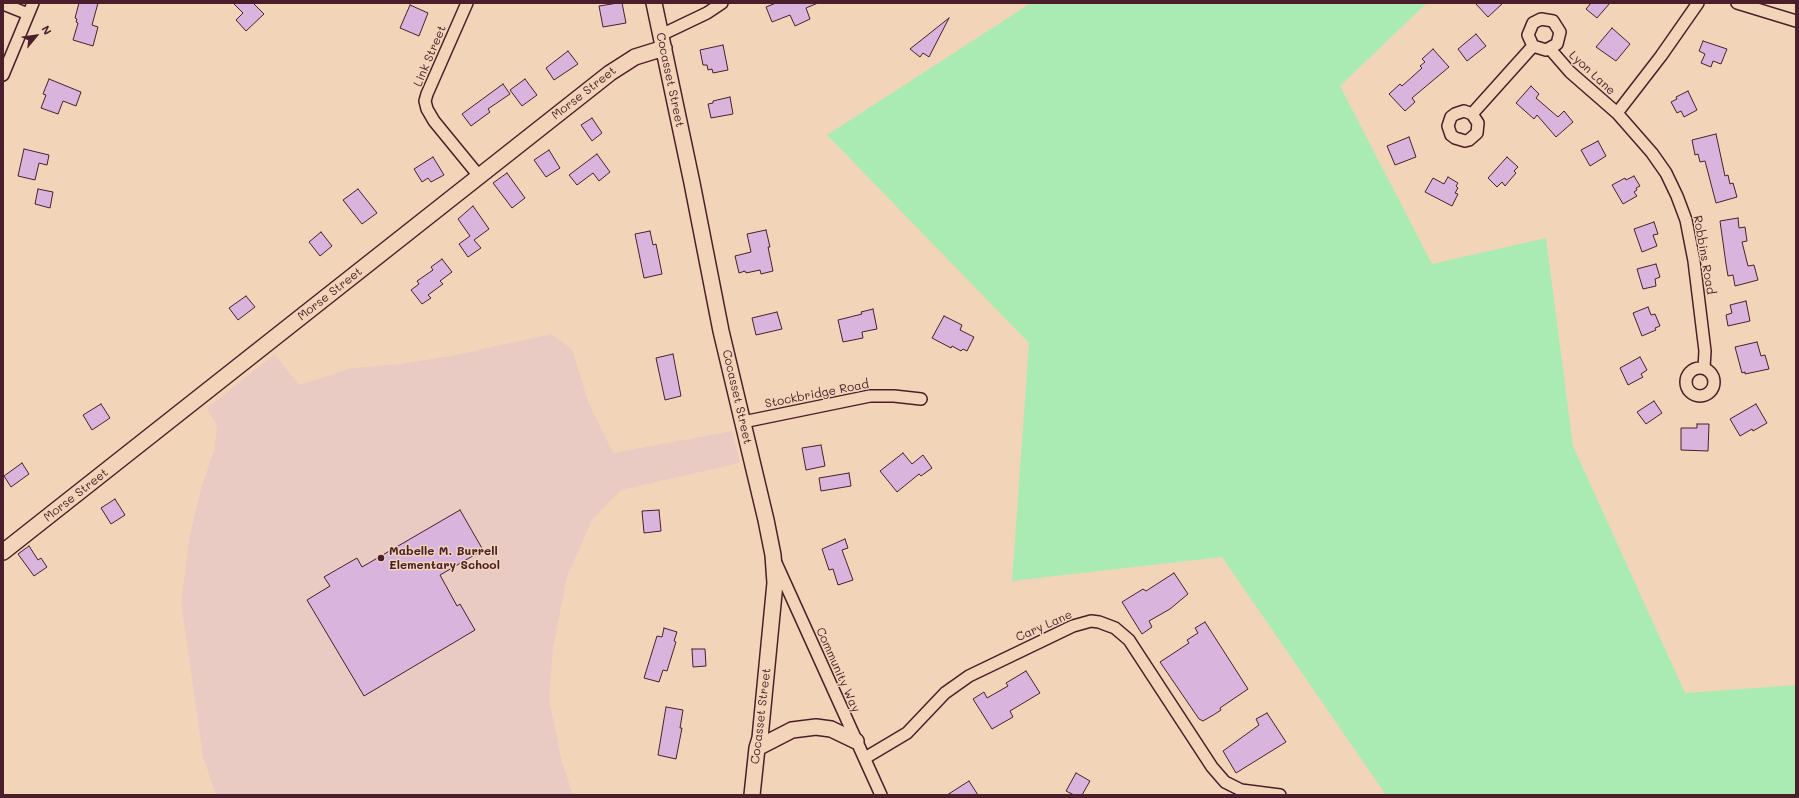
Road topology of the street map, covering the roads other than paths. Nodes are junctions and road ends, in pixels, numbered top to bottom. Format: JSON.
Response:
{"nodes":[{"id":1,"x":33,"y":3,"type":"edge"},
{"id":2,"x":468,"y":3,"type":"edge"},
{"id":3,"x":654,"y":3,"type":"edge"},
{"id":4,"x":722,"y":3,"type":"edge"},
{"id":5,"x":1698,"y":3,"type":"edge"},
{"id":6,"x":1737,"y":3,"type":"edge"},
{"id":7,"x":3,"y":4,"type":"edge"},
{"id":8,"x":28,"y":14,"type":"junction"},
{"id":9,"x":1796,"y":21,"type":"edge"},
{"id":10,"x":662,"y":42,"type":"junction"},
{"id":11,"x":1533,"y":46,"type":"junction"},
{"id":12,"x":1550,"y":49,"type":"junction"},
{"id":13,"x":3,"y":75,"type":"edge"},
{"id":14,"x":1617,"y":113,"type":"junction"},
{"id":15,"x":1472,"y":114,"type":"dead end"},
{"id":16,"x":479,"y":176,"type":"junction"},
{"id":17,"x":1704,"y":368,"type":"dead end"},
{"id":18,"x":921,"y":399,"type":"dead end"},
{"id":19,"x":743,"y":422,"type":"junction"},
{"id":20,"x":3,"y":552,"type":"edge"},
{"id":21,"x":772,"y":555,"type":"junction"},
{"id":22,"x":856,"y":741,"type":"junction"},
{"id":23,"x":757,"y":748,"type":"junction"},
{"id":24,"x":864,"y":758,"type":"junction"},
{"id":25,"x":752,"y":795,"type":"edge"},
{"id":26,"x":880,"y":795,"type":"edge"},
{"id":27,"x":1280,"y":795,"type":"edge"}],
"edges":[{"from":1,"to":8,"type":"street"},
{"from":2,"to":16,"type":"street","name":"Link Street"},
{"from":3,"to":10,"type":"main road","name":"Cocasset Street"},
{"from":4,"to":10,"type":"street"},
{"from":5,"to":14,"type":"street"},
{"from":6,"to":9,"type":"street"},
{"from":7,"to":8,"type":"street"},
{"from":8,"to":13,"type":"street"},
{"from":10,"to":16,"type":"main road","name":"Morse Street"},
{"from":10,"to":19,"type":"main road","name":"Cocasset Street"},
{"from":11,"to":12,"type":"street"},
{"from":11,"to":12,"type":"street","name":"Lyon Lane"},
{"from":11,"to":15,"type":"street"},
{"from":12,"to":14,"type":"street","name":"Lyon Lane"},
{"from":14,"to":17,"type":"street","name":"Robbins Road"},
{"from":16,"to":20,"type":"main road","name":"Morse Street"},
{"from":18,"to":19,"type":"street","name":"Stockbridge Road"},
{"from":19,"to":21,"type":"main road","name":"Cocasset Street"},
{"from":21,"to":22,"type":"street","name":"Community Way"},
{"from":21,"to":23,"type":"main road","name":"Cocasset Street"},
{"from":22,"to":23,"type":"main road"},
{"from":22,"to":24,"type":"street","name":"Community Way"},
{"from":23,"to":25,"type":"main road","name":"Cocasset Street"},
{"from":24,"to":26,"type":"street","name":"Community Way"},
{"from":24,"to":27,"type":"street","name":"Cary Lane"}]}
